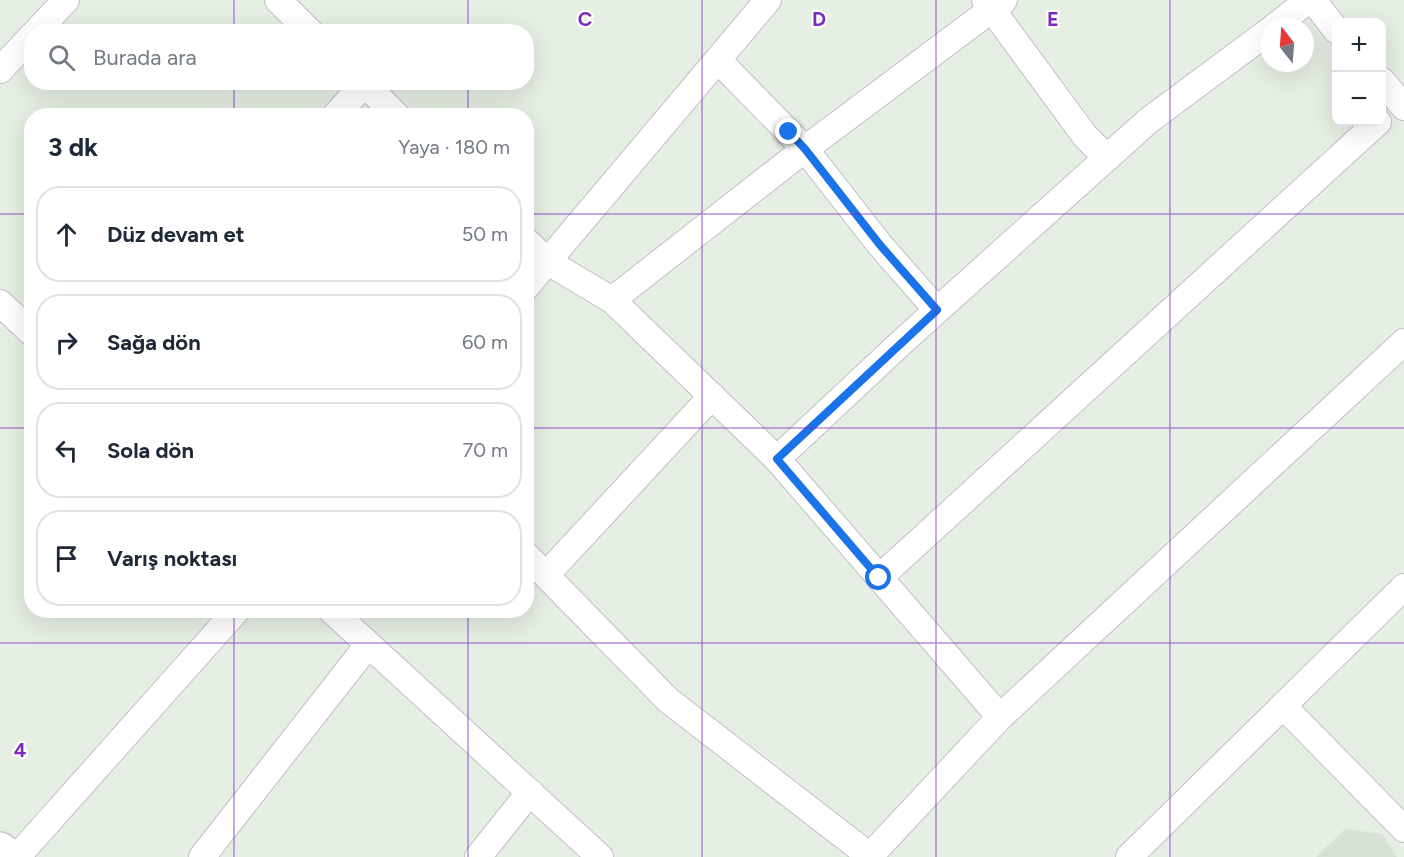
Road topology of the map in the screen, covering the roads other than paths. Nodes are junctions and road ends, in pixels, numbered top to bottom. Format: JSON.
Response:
{"nodes":[{"id":1,"x":66,"y":0,"type":"edge"},
{"id":2,"x":278,"y":0,"type":"edge"},
{"id":3,"x":768,"y":0,"type":"edge"},
{"id":4,"x":1311,"y":0,"type":"edge"},
{"id":5,"x":993,"y":3,"type":"edge"},
{"id":6,"x":1286,"y":18,"type":"edge"},
{"id":7,"x":44,"y":24,"type":"edge"},
{"id":8,"x":302,"y":24,"type":"edge"},
{"id":9,"x":1332,"y":25,"type":"edge"},
{"id":10,"x":1260,"y":38,"type":"edge"},
{"id":11,"x":24,"y":44,"type":"edge"},
{"id":12,"x":718,"y":60,"type":"junction"},
{"id":13,"x":0,"y":70,"type":"edge"},
{"id":14,"x":1386,"y":88,"type":"edge"},
{"id":15,"x":358,"y":90,"type":"edge"},
{"id":16,"x":371,"y":90,"type":"edge"},
{"id":17,"x":1397,"y":106,"type":"edge"},
{"id":18,"x":342,"y":108,"type":"edge"},
{"id":19,"x":389,"y":108,"type":"edge"},
{"id":20,"x":1374,"y":126,"type":"edge"},
{"id":21,"x":805,"y":149,"type":"junction"},
{"id":22,"x":1107,"y":158,"type":"junction"},
{"id":23,"x":534,"y":249,"type":"edge"},
{"id":24,"x":548,"y":262,"type":"junction"},
{"id":25,"x":534,"y":278,"type":"edge"},
{"id":26,"x":612,"y":300,"type":"junction"},
{"id":27,"x":0,"y":303,"type":"edge"},
{"id":28,"x":937,"y":310,"type":"junction"},
{"id":29,"x":24,"y":326,"type":"edge"},
{"id":30,"x":1404,"y":342,"type":"edge"},
{"id":31,"x":712,"y":396,"type":"junction"},
{"id":32,"x":777,"y":459,"type":"junction"},
{"id":33,"x":534,"y":563,"type":"edge"},
{"id":34,"x":546,"y":575,"type":"junction"},
{"id":35,"x":879,"y":578,"type":"junction"},
{"id":36,"x":1404,"y":587,"type":"edge"},
{"id":37,"x":230,"y":618,"type":"edge"},
{"id":38,"x":339,"y":618,"type":"edge"},
{"id":39,"x":368,"y":645,"type":"junction"},
{"id":40,"x":1283,"y":706,"type":"junction"},
{"id":41,"x":1000,"y":717,"type":"junction"},
{"id":42,"x":530,"y":792,"type":"junction"},
{"id":43,"x":1404,"y":830,"type":"edge"},
{"id":44,"x":0,"y":849,"type":"edge"},
{"id":45,"x":870,"y":856,"type":"edge"},
{"id":46,"x":11,"y":857,"type":"edge"},
{"id":47,"x":17,"y":857,"type":"edge"},
{"id":48,"x":202,"y":857,"type":"edge"},
{"id":49,"x":478,"y":857,"type":"edge"},
{"id":50,"x":600,"y":857,"type":"edge"},
{"id":51,"x":1128,"y":857,"type":"edge"}],
"edges":[{"from":1,"to":7,"type":"street"},
{"from":2,"to":8,"type":"street"},
{"from":3,"to":12,"type":"street"},
{"from":4,"to":6,"type":"street"},
{"from":4,"to":9,"type":"street"},
{"from":5,"to":21,"type":"street"},
{"from":5,"to":22,"type":"street"},
{"from":10,"to":22,"type":"street"},
{"from":11,"to":13,"type":"street"},
{"from":12,"to":21,"type":"street"},
{"from":12,"to":24,"type":"street"},
{"from":14,"to":17,"type":"street"},
{"from":15,"to":18,"type":"street"},
{"from":16,"to":19,"type":"street"},
{"from":20,"to":35,"type":"street"},
{"from":21,"to":26,"type":"street"},
{"from":21,"to":28,"type":"street"},
{"from":22,"to":28,"type":"street"},
{"from":23,"to":24,"type":"street"},
{"from":24,"to":25,"type":"street"},
{"from":24,"to":26,"type":"street"},
{"from":26,"to":31,"type":"street"},
{"from":27,"to":29,"type":"street"},
{"from":28,"to":32,"type":"street"},
{"from":30,"to":41,"type":"street"},
{"from":31,"to":32,"type":"street"},
{"from":31,"to":34,"type":"street"},
{"from":32,"to":35,"type":"street"},
{"from":33,"to":34,"type":"street"},
{"from":34,"to":45,"type":"street"},
{"from":35,"to":41,"type":"street"},
{"from":36,"to":40,"type":"street"},
{"from":37,"to":47,"type":"street"},
{"from":38,"to":39,"type":"street"},
{"from":39,"to":42,"type":"street"},
{"from":39,"to":48,"type":"street"},
{"from":40,"to":43,"type":"street"},
{"from":40,"to":51,"type":"street"},
{"from":41,"to":45,"type":"street"},
{"from":42,"to":49,"type":"street"},
{"from":42,"to":50,"type":"street"},
{"from":44,"to":46,"type":"street"}]}
